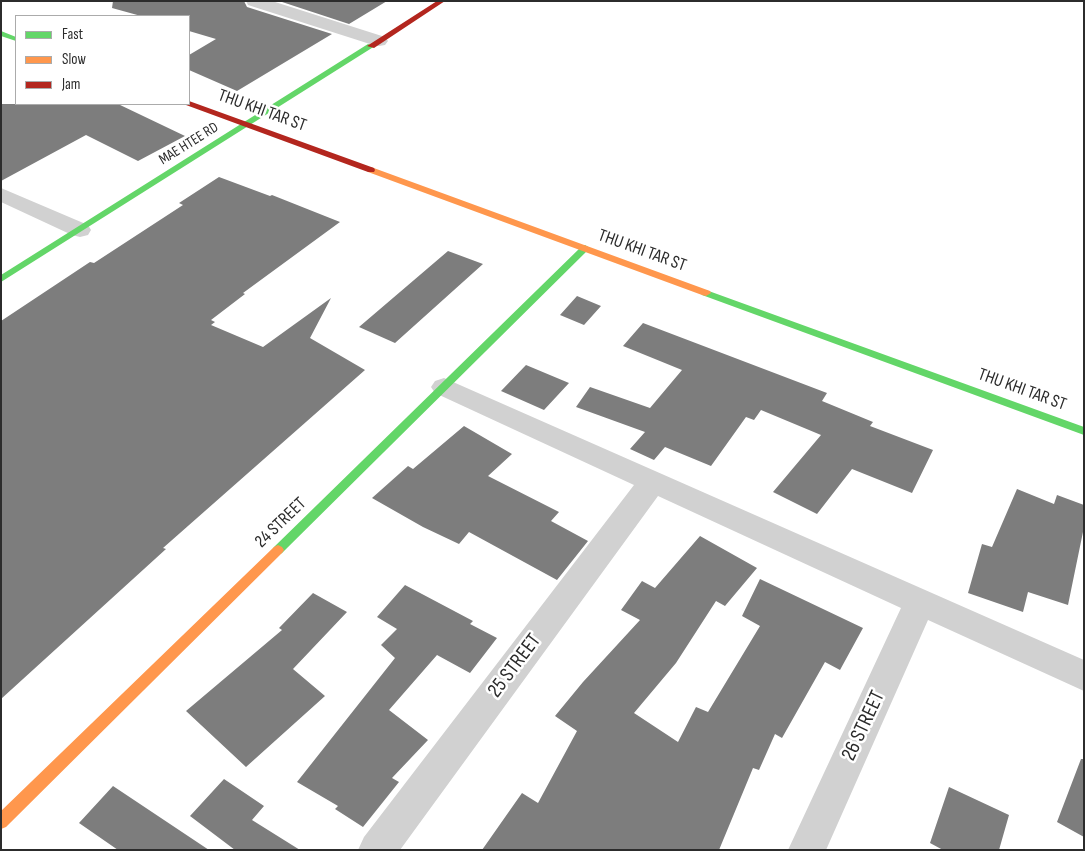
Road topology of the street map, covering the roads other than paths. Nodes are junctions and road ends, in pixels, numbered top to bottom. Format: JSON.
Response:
{"nodes":[{"id":1,"x":254,"y":1,"type":"edge"},
{"id":2,"x":442,"y":1,"type":"edge"},
{"id":3,"x":1,"y":33,"type":"edge"},
{"id":4,"x":15,"y":39,"type":"edge"},
{"id":5,"x":379,"y":41,"type":"junction"},
{"id":6,"x":190,"y":103,"type":"edge"},
{"id":7,"x":247,"y":124,"type":"junction"},
{"id":8,"x":1,"y":194,"type":"edge"},
{"id":9,"x":80,"y":230,"type":"junction"},
{"id":10,"x":586,"y":248,"type":"junction"},
{"id":11,"x":1,"y":279,"type":"edge"},
{"id":12,"x":444,"y":388,"type":"junction"},
{"id":13,"x":1084,"y":431,"type":"edge"},
{"id":14,"x":653,"y":482,"type":"junction"},
{"id":15,"x":920,"y":602,"type":"junction"},
{"id":16,"x":1084,"y":676,"type":"edge"},
{"id":17,"x":1,"y":822,"type":"edge"},
{"id":18,"x":377,"y":850,"type":"edge"},
{"id":19,"x":807,"y":850,"type":"edge"}],
"edges":[{"from":1,"to":5,"type":"street"},
{"from":2,"to":5,"type":"street","name":"MAE HTEE RD"},
{"from":3,"to":4,"type":"street"},
{"from":5,"to":7,"type":"street","name":"MAE HTEE RD"},
{"from":6,"to":7,"type":"street","name":"THU KHI TAR ST"},
{"from":7,"to":9,"type":"street","name":"MAE HTEE RD"},
{"from":7,"to":10,"type":"street","name":"THU KHI TAR ST"},
{"from":8,"to":9,"type":"street"},
{"from":9,"to":11,"type":"street","name":"MAE HTEE RD"},
{"from":10,"to":12,"type":"street","name":"24 STREET"},
{"from":10,"to":13,"type":"street","name":"THU KHI TAR ST"},
{"from":12,"to":14,"type":"street"},
{"from":12,"to":17,"type":"street","name":"24 STREET"},
{"from":14,"to":15,"type":"street"},
{"from":14,"to":18,"type":"street","name":"25 STREET"},
{"from":15,"to":16,"type":"street"},
{"from":15,"to":19,"type":"street","name":"26 STREET"}]}
